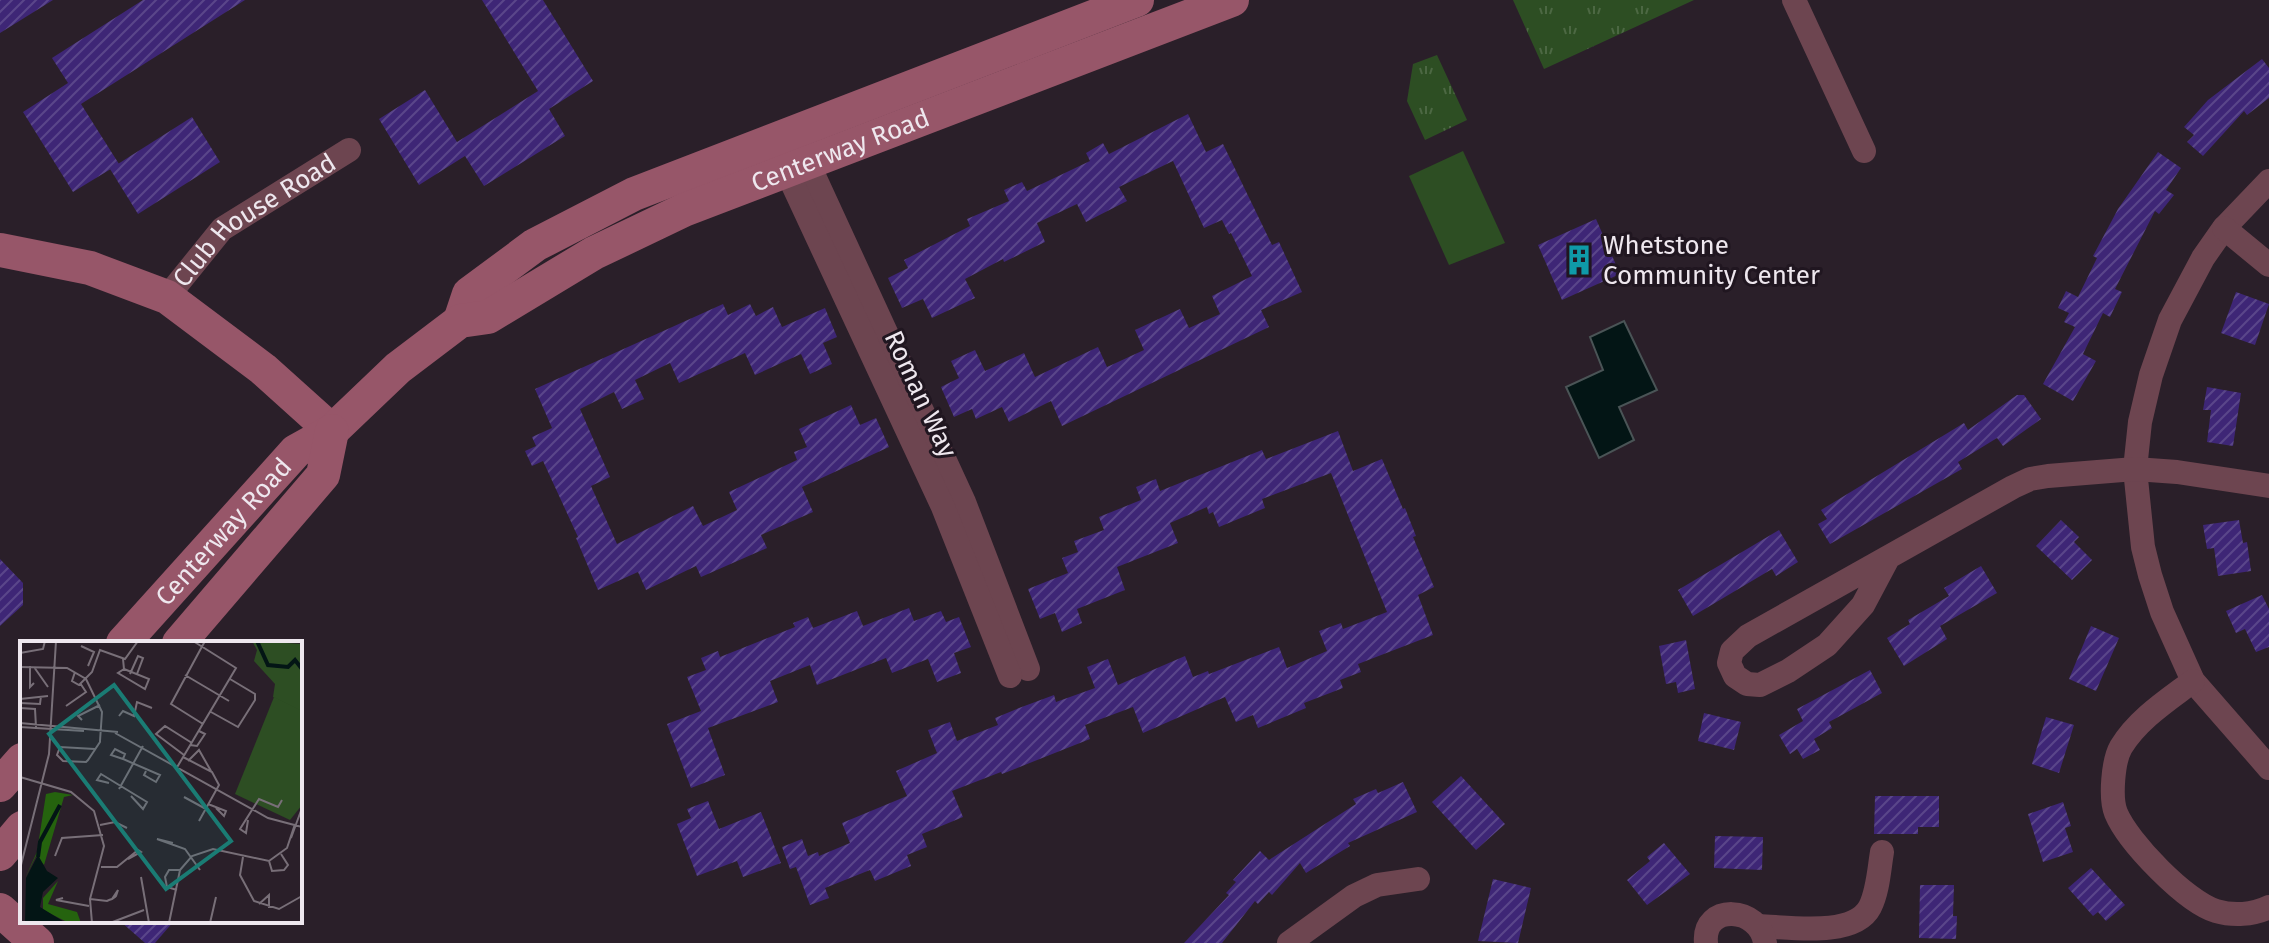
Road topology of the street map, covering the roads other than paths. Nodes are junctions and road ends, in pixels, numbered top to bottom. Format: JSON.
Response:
{"nodes":[{"id":1,"x":1137,"y":0,"type":"edge"},
{"id":2,"x":1794,"y":0,"type":"edge"},
{"id":3,"x":1222,"y":2,"type":"edge"},
{"id":4,"x":783,"y":136,"type":"junction"},
{"id":5,"x":349,"y":150,"type":"dead end"},
{"id":6,"x":1864,"y":151,"type":"dead end"},
{"id":7,"x":797,"y":167,"type":"junction"},
{"id":8,"x":2269,"y":181,"type":"edge"},
{"id":9,"x":2224,"y":228,"type":"junction"},
{"id":10,"x":0,"y":250,"type":"edge"},
{"id":11,"x":2269,"y":265,"type":"edge"},
{"id":12,"x":167,"y":297,"type":"junction"},
{"id":13,"x":460,"y":321,"type":"junction"},
{"id":14,"x":332,"y":431,"type":"junction"},
{"id":15,"x":2135,"y":469,"type":"junction"},
{"id":16,"x":2269,"y":486,"type":"edge"},
{"id":17,"x":1888,"y":558,"type":"junction"},
{"id":18,"x":125,"y":641,"type":"edge"},
{"id":19,"x":181,"y":641,"type":"edge"},
{"id":20,"x":1019,"y":672,"type":"dead end"},
{"id":21,"x":2193,"y":681,"type":"junction"},
{"id":22,"x":20,"y":762,"type":"edge"},
{"id":23,"x":2269,"y":768,"type":"edge"},
{"id":24,"x":0,"y":785,"type":"edge"},
{"id":25,"x":20,"y":830,"type":"edge"},
{"id":26,"x":1882,"y":852,"type":"dead end"},
{"id":27,"x":0,"y":854,"type":"edge"},
{"id":28,"x":1418,"y":879,"type":"dead end"},
{"id":29,"x":2269,"y":907,"type":"edge"},
{"id":30,"x":0,"y":910,"type":"edge"},
{"id":31,"x":1762,"y":934,"type":"edge"},
{"id":32,"x":37,"y":943,"type":"edge"},
{"id":33,"x":1289,"y":943,"type":"edge"},
{"id":34,"x":1706,"y":943,"type":"edge"}],
"edges":[{"from":1,"to":4,"type":"street","name":"Centerway Road"},
{"from":2,"to":6,"type":"street"},
{"from":3,"to":7,"type":"street","name":"Centerway Road"},
{"from":4,"to":7,"type":"street","name":"Roman Way"},
{"from":4,"to":13,"type":"street","name":"Centerway Road"},
{"from":5,"to":12,"type":"street","name":"Club House Road"},
{"from":7,"to":13,"type":"street","name":"Centerway Road"},
{"from":7,"to":20,"type":"street","name":"Roman Way"},
{"from":8,"to":9,"type":"street"},
{"from":9,"to":11,"type":"street"},
{"from":9,"to":15,"type":"street"},
{"from":10,"to":12,"type":"street","name":"Club House Road"},
{"from":12,"to":14,"type":"street","name":"Club House Road"},
{"from":13,"to":14,"type":"street","name":"Centerway Road"},
{"from":14,"to":18,"type":"street","name":"Centerway Road"},
{"from":14,"to":19,"type":"street","name":"Centerway Road"},
{"from":15,"to":16,"type":"street"},
{"from":15,"to":17,"type":"street"},
{"from":15,"to":21,"type":"street"},
{"from":17,"to":17,"type":"street"},
{"from":21,"to":23,"type":"street"},
{"from":21,"to":29,"type":"street"},
{"from":22,"to":24,"type":"street"},
{"from":25,"to":27,"type":"street"},
{"from":26,"to":31,"type":"street"},
{"from":28,"to":33,"type":"street"},
{"from":30,"to":32,"type":"street"},
{"from":31,"to":34,"type":"street"}]}
